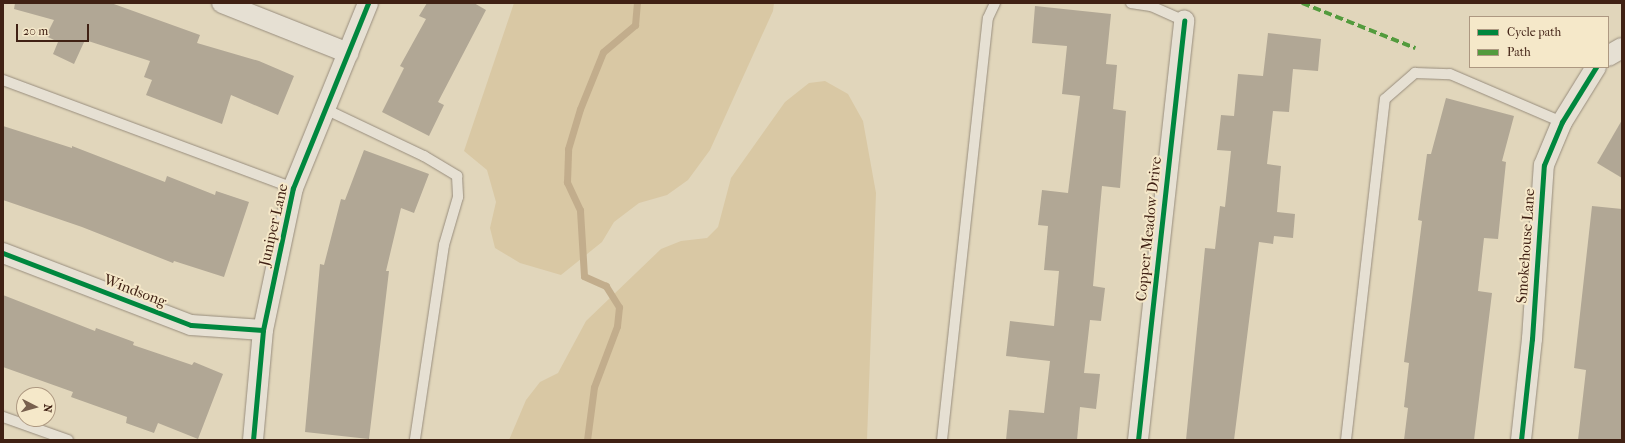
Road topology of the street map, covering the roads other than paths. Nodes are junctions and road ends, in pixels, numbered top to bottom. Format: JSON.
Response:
{"nodes":[{"id":1,"x":222,"y":3,"type":"edge"},
{"id":2,"x":368,"y":3,"type":"edge"},
{"id":3,"x":995,"y":3,"type":"edge"},
{"id":4,"x":1131,"y":3,"type":"edge"},
{"id":5,"x":1184,"y":21,"type":"joint"},
{"id":6,"x":1622,"y":48,"type":"edge"},
{"id":7,"x":348,"y":53,"type":"junction"},
{"id":8,"x":1609,"y":55,"type":"edge"},
{"id":9,"x":1595,"y":68,"type":"edge"},
{"id":10,"x":3,"y":80,"type":"edge"},
{"id":11,"x":325,"y":109,"type":"junction"},
{"id":12,"x":1562,"y":122,"type":"junction"},
{"id":13,"x":293,"y":188,"type":"junction"},
{"id":14,"x":3,"y":253,"type":"edge"},
{"id":15,"x":263,"y":330,"type":"junction"},
{"id":16,"x":3,"y":417,"type":"edge"},
{"id":17,"x":68,"y":440,"type":"edge"},
{"id":18,"x":253,"y":440,"type":"edge"},
{"id":19,"x":415,"y":440,"type":"edge"},
{"id":20,"x":942,"y":440,"type":"edge"},
{"id":21,"x":1138,"y":440,"type":"edge"},
{"id":22,"x":1346,"y":440,"type":"edge"},
{"id":23,"x":1520,"y":440,"type":"edge"}],
"edges":[{"from":1,"to":7,"type":"street"},
{"from":2,"to":7,"type":"street","name":"Juniper Lane"},
{"from":3,"to":20,"type":"lane"},
{"from":4,"to":5,"type":"lane"},
{"from":5,"to":21,"type":"street","name":"Copper Meadow Drive"},
{"from":6,"to":8,"type":"street"},
{"from":7,"to":11,"type":"street","name":"Juniper Lane"},
{"from":9,"to":12,"type":"street","name":"Smokehouse Lane"},
{"from":10,"to":13,"type":"lane"},
{"from":11,"to":13,"type":"street","name":"Juniper Lane"},
{"from":11,"to":19,"type":"lane"},
{"from":12,"to":22,"type":"lane"},
{"from":12,"to":23,"type":"street","name":"Smokehouse Lane"},
{"from":13,"to":15,"type":"street","name":"Juniper Lane"},
{"from":14,"to":15,"type":"street","name":"Windsong"},
{"from":15,"to":18,"type":"street","name":"Juniper Lane"},
{"from":16,"to":17,"type":"lane"}]}
